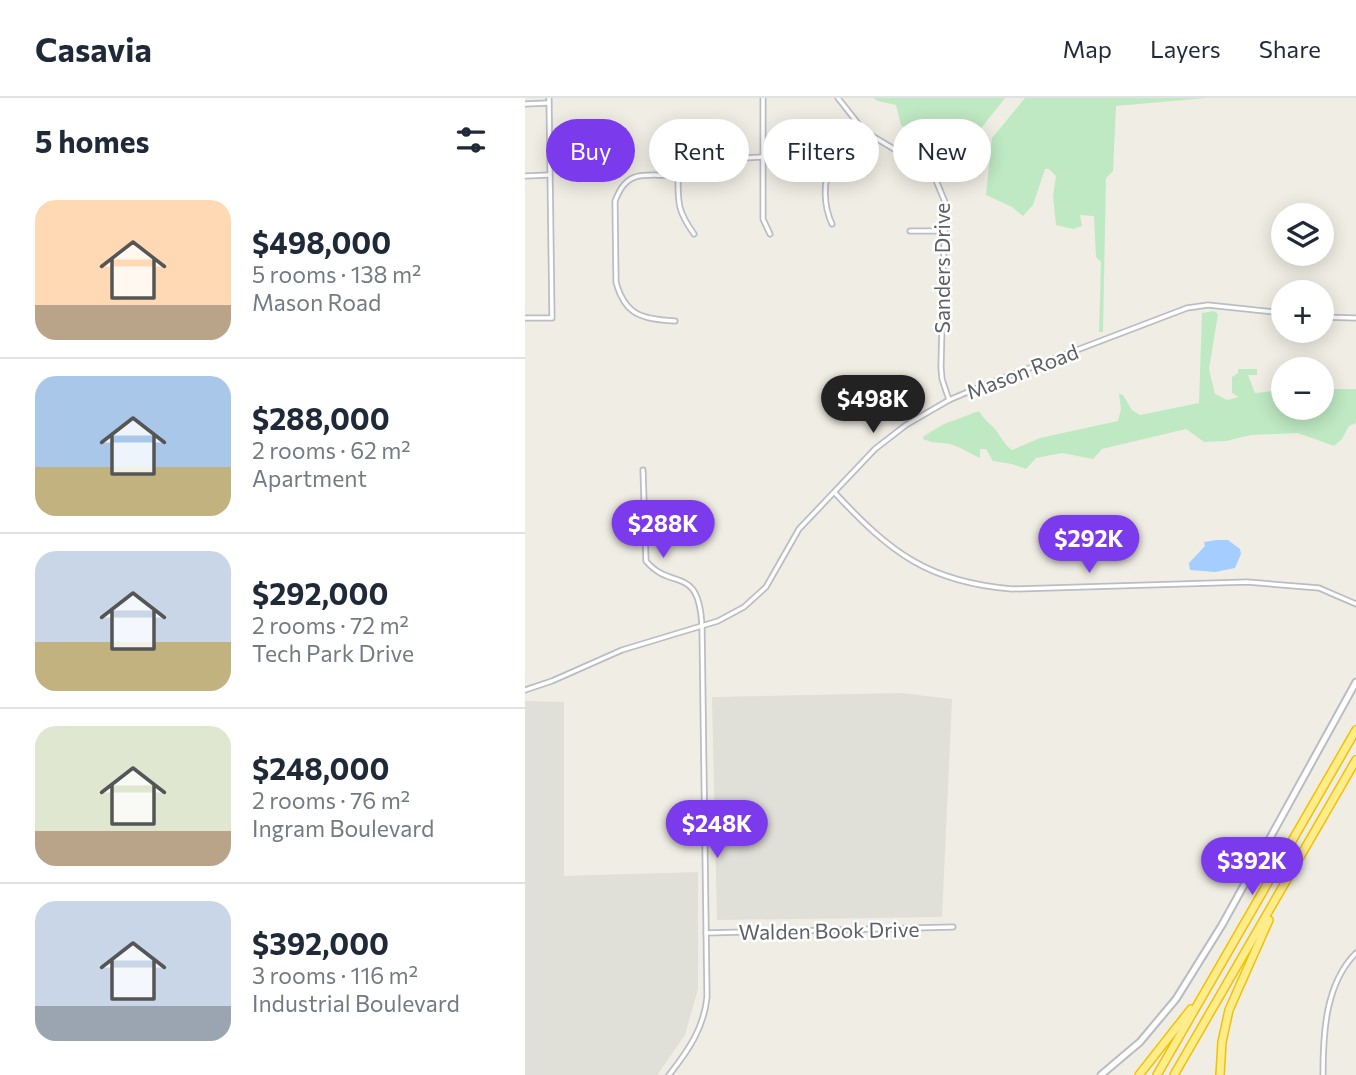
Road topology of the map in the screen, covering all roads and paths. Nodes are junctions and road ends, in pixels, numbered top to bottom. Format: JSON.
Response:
{"nodes":[{"id":1,"x":763,"y":98,"type":"edge"},
{"id":2,"x":838,"y":98,"type":"edge"},
{"id":3,"x":548,"y":100,"type":"edge"},
{"id":4,"x":525,"y":104,"type":"edge"},
{"id":5,"x":548,"y":119,"type":"edge"},
{"id":6,"x":763,"y":119,"type":"edge"},
{"id":7,"x":855,"y":119,"type":"edge"},
{"id":8,"x":879,"y":140,"type":"edge"},
{"id":9,"x":749,"y":157,"type":"edge"},
{"id":10,"x":763,"y":157,"type":"edge"},
{"id":11,"x":546,"y":175,"type":"edge"},
{"id":12,"x":649,"y":175,"type":"edge"},
{"id":13,"x":525,"y":176,"type":"edge"},
{"id":14,"x":549,"y":182,"type":"edge"},
{"id":15,"x":678,"y":182,"type":"edge"},
{"id":16,"x":763,"y":182,"type":"edge"},
{"id":17,"x":826,"y":182,"type":"edge"},
{"id":18,"x":832,"y":224,"type":"dead end"},
{"id":19,"x":910,"y":231,"type":"dead end"},
{"id":20,"x":945,"y":232,"type":"junction"},
{"id":21,"x":694,"y":234,"type":"dead end"},
{"id":22,"x":769,"y":234,"type":"dead end"},
{"id":23,"x":1271,"y":312,"type":"edge"},
{"id":24,"x":1334,"y":317,"type":"edge"},
{"id":25,"x":525,"y":318,"type":"edge"},
{"id":26,"x":1356,"y":318,"type":"edge"},
{"id":27,"x":675,"y":321,"type":"dead end"},
{"id":28,"x":949,"y":400,"type":"junction"},
{"id":29,"x":643,"y":470,"type":"dead end"},
{"id":30,"x":835,"y":493,"type":"junction"},
{"id":31,"x":1356,"y":604,"type":"edge"},
{"id":32,"x":702,"y":627,"type":"junction"},
{"id":33,"x":1356,"y":682,"type":"edge"},
{"id":34,"x":525,"y":690,"type":"edge"},
{"id":35,"x":1356,"y":730,"type":"edge"},
{"id":36,"x":1356,"y":761,"type":"edge"},
{"id":37,"x":1287,"y":881,"type":"junction"},
{"id":38,"x":953,"y":927,"type":"dead end"},
{"id":39,"x":706,"y":933,"type":"junction"},
{"id":40,"x":1356,"y":953,"type":"edge"},
{"id":41,"x":1207,"y":989,"type":"junction"},
{"id":42,"x":669,"y":1075,"type":"edge"},
{"id":43,"x":1101,"y":1075,"type":"edge"},
{"id":44,"x":1139,"y":1075,"type":"edge"},
{"id":45,"x":1157,"y":1075,"type":"edge"},
{"id":46,"x":1174,"y":1075,"type":"edge"},
{"id":47,"x":1220,"y":1075,"type":"edge"},
{"id":48,"x":1323,"y":1075,"type":"edge"}],
"edges":[{"from":1,"to":6,"type":"street"},
{"from":2,"to":7,"type":"street","name":"Sanders Drive"},
{"from":3,"to":4,"type":"street"},
{"from":3,"to":5,"type":"street"},
{"from":8,"to":20,"type":"street","name":"Sanders Drive"},
{"from":9,"to":10,"type":"street"},
{"from":11,"to":13,"type":"street"},
{"from":12,"to":27,"type":"street"},
{"from":14,"to":25,"type":"street"},
{"from":15,"to":21,"type":"street"},
{"from":16,"to":22,"type":"street"},
{"from":17,"to":18,"type":"street"},
{"from":19,"to":20,"type":"street"},
{"from":20,"to":28,"type":"street","name":"Sanders Drive"},
{"from":23,"to":28,"type":"street","name":"Mason Road"},
{"from":24,"to":26,"type":"street"},
{"from":28,"to":30,"type":"street","name":"Mason Road"},
{"from":29,"to":32,"type":"street"},
{"from":30,"to":31,"type":"street"},
{"from":30,"to":32,"type":"street","name":"Mason Road"},
{"from":32,"to":34,"type":"street","name":"Mason Road"},
{"from":32,"to":39,"type":"street"},
{"from":33,"to":43,"type":"street"},
{"from":35,"to":41,"type":"highway"},
{"from":36,"to":37,"type":"highway"},
{"from":37,"to":46,"type":"highway"},
{"from":37,"to":47,"type":"highway"},
{"from":38,"to":39,"type":"street","name":"Walden Book Drive"},
{"from":39,"to":42,"type":"street"},
{"from":40,"to":48,"type":"street"},
{"from":41,"to":44,"type":"highway"},
{"from":41,"to":45,"type":"highway"}]}
